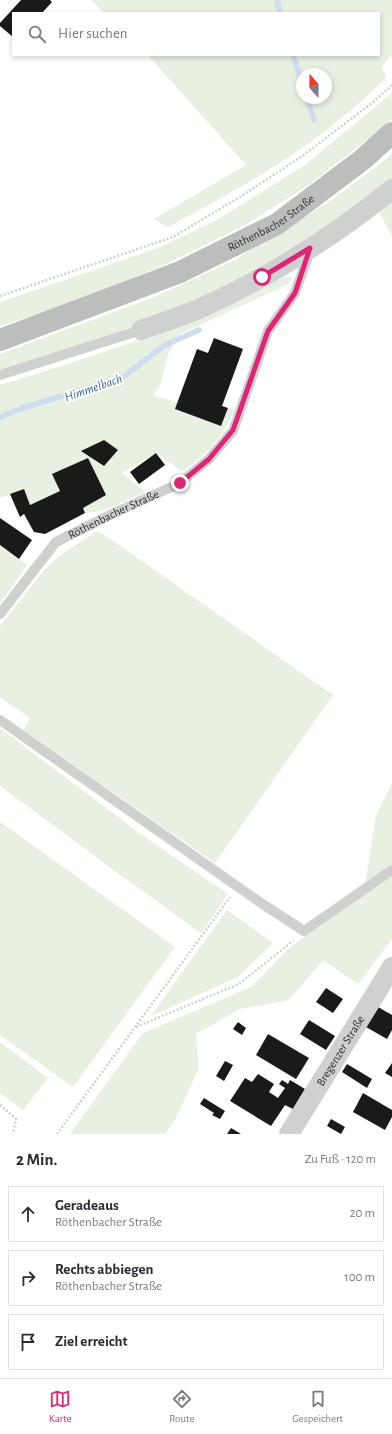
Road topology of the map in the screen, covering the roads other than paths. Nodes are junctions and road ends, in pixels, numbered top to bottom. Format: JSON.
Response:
{"nodes":[{"id":1,"x":392,"y":133,"type":"edge"},
{"id":2,"x":392,"y":189,"type":"edge"},
{"id":3,"x":310,"y":248,"type":"junction"},
{"id":4,"x":141,"y":330,"type":"joint"},
{"id":5,"x":0,"y":340,"type":"edge"},
{"id":6,"x":0,"y":375,"type":"edge"},
{"id":7,"x":0,"y":614,"type":"edge"},
{"id":8,"x":0,"y":720,"type":"edge"},
{"id":9,"x":392,"y":870,"type":"edge"},
{"id":10,"x":392,"y":968,"type":"edge"},
{"id":11,"x":289,"y":1134,"type":"edge"}],
"edges":[{"from":1,"to":5,"type":"main road","name":"Röthenbacher Straße"},
{"from":2,"to":3,"type":"street"},
{"from":3,"to":4,"type":"street"},
{"from":3,"to":7,"type":"lane","name":"Röthenbacher Straße"},
{"from":4,"to":6,"type":"lane"},
{"from":8,"to":9,"type":"lane"},
{"from":10,"to":11,"type":"street","name":"Bregenzer Straße"}]}
